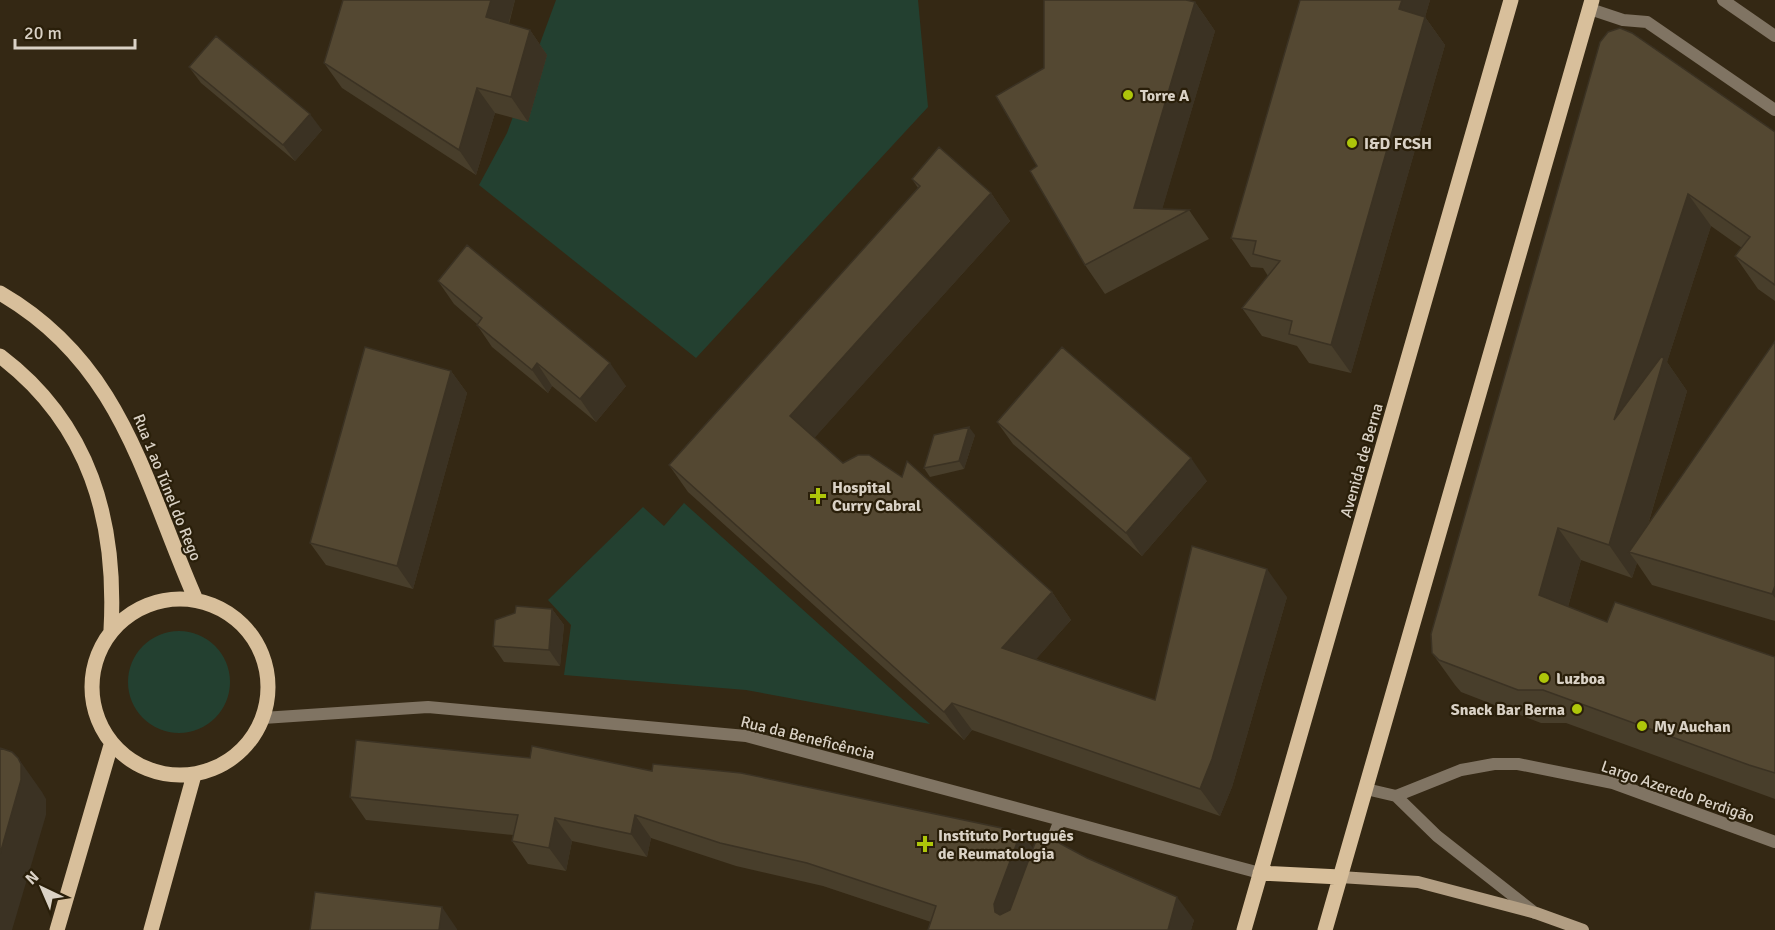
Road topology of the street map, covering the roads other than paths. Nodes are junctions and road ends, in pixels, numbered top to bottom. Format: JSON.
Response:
{"nodes":[{"id":1,"x":1511,"y":0,"type":"edge"},
{"id":2,"x":1723,"y":0,"type":"edge"},
{"id":3,"x":1591,"y":5,"type":"edge"},
{"id":4,"x":1775,"y":36,"type":"edge"},
{"id":5,"x":1775,"y":110,"type":"edge"},
{"id":6,"x":0,"y":293,"type":"edge"},
{"id":7,"x":0,"y":356,"type":"edge"},
{"id":8,"x":196,"y":600,"type":"junction"},
{"id":9,"x":111,"y":630,"type":"junction"},
{"id":10,"x":263,"y":718,"type":"junction"},
{"id":11,"x":111,"y":745,"type":"junction"},
{"id":12,"x":194,"y":776,"type":"junction"},
{"id":13,"x":1366,"y":789,"type":"junction"},
{"id":14,"x":1396,"y":796,"type":"junction"},
{"id":15,"x":1059,"y":822,"type":"junction"},
{"id":16,"x":1775,"y":842,"type":"edge"},
{"id":17,"x":1043,"y":865,"type":"edge"},
{"id":18,"x":1260,"y":873,"type":"junction"},
{"id":19,"x":1340,"y":877,"type":"junction"},
{"id":20,"x":1536,"y":913,"type":"junction"},
{"id":21,"x":57,"y":930,"type":"edge"},
{"id":22,"x":151,"y":930,"type":"edge"},
{"id":23,"x":1244,"y":930,"type":"edge"},
{"id":24,"x":1325,"y":930,"type":"edge"},
{"id":25,"x":1584,"y":930,"type":"edge"}],
"edges":[{"from":1,"to":18,"type":"main road","name":"Avenida de Berna"},
{"from":2,"to":4,"type":"street"},
{"from":3,"to":5,"type":"street"},
{"from":3,"to":13,"type":"main road"},
{"from":6,"to":8,"type":"main road","name":"Rua 1 ao Túnel do Rego"},
{"from":7,"to":9,"type":"main road"},
{"from":8,"to":9,"type":"main road"},
{"from":8,"to":10,"type":"main road"},
{"from":9,"to":11,"type":"main road"},
{"from":10,"to":12,"type":"main road"},
{"from":10,"to":15,"type":"street","name":"Rua da Beneficência"},
{"from":11,"to":12,"type":"main road"},
{"from":11,"to":21,"type":"main road"},
{"from":12,"to":22,"type":"main road"},
{"from":13,"to":14,"type":"street"},
{"from":13,"to":19,"type":"main road"},
{"from":14,"to":16,"type":"street","name":"Largo Azeredo Perdigão"},
{"from":14,"to":20,"type":"street"},
{"from":15,"to":17,"type":"street"},
{"from":15,"to":18,"type":"street","name":"Rua da Beneficência"},
{"from":18,"to":19,"type":"main road"},
{"from":18,"to":23,"type":"main road","name":"Avenida de Berna"},
{"from":19,"to":20,"type":"main road"},
{"from":19,"to":24,"type":"main road"},
{"from":20,"to":25,"type":"main road"}]}
